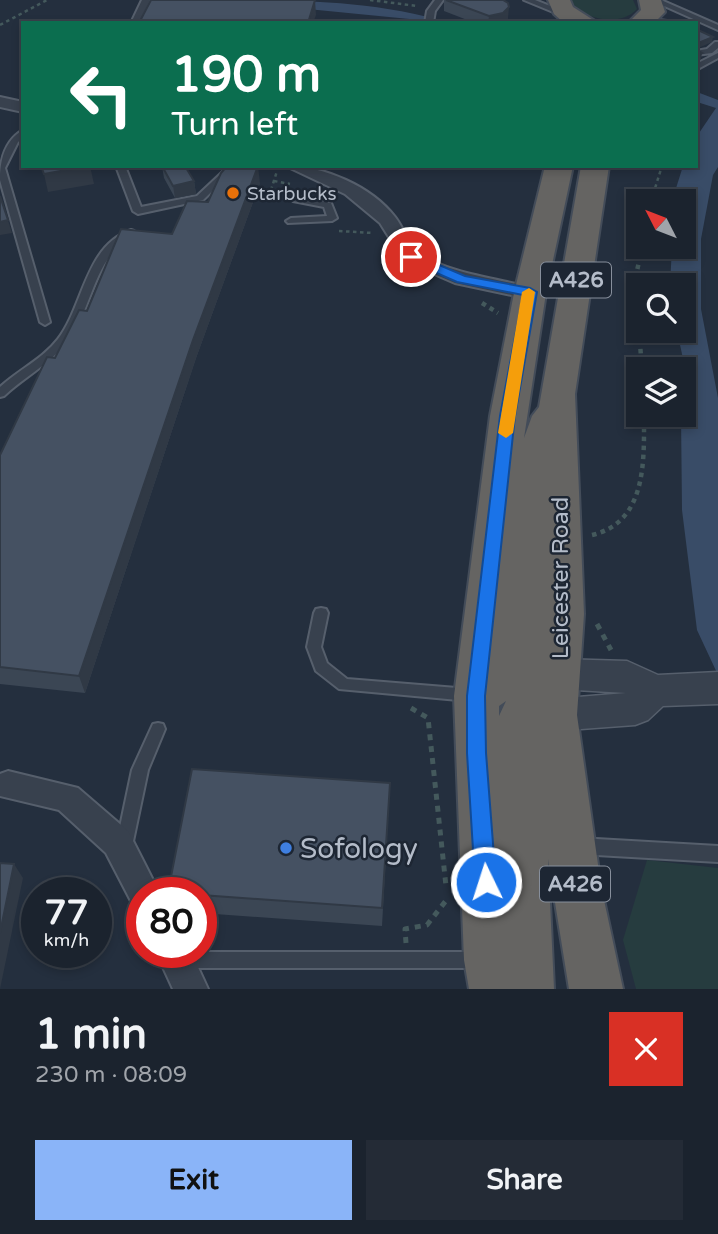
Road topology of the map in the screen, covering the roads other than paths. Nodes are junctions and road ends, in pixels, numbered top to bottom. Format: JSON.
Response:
{"nodes":[{"id":1,"x":146,"y":0,"type":"edge"},
{"id":2,"x":439,"y":0,"type":"edge"},
{"id":3,"x":528,"y":0,"type":"edge"},
{"id":4,"x":432,"y":9,"type":"joint"},
{"id":5,"x":651,"y":13,"type":"edge"},
{"id":6,"x":573,"y":16,"type":"edge"},
{"id":7,"x":136,"y":21,"type":"edge"},
{"id":8,"x":429,"y":21,"type":"edge"},
{"id":9,"x":687,"y":21,"type":"edge"},
{"id":10,"x":698,"y":24,"type":"edge"},
{"id":11,"x":698,"y":26,"type":"edge"},
{"id":12,"x":718,"y":28,"type":"edge"},
{"id":13,"x":718,"y":44,"type":"edge"},
{"id":14,"x":698,"y":52,"type":"edge"},
{"id":15,"x":718,"y":55,"type":"edge"},
{"id":16,"x":698,"y":67,"type":"edge"},
{"id":17,"x":0,"y":102,"type":"edge"},
{"id":18,"x":21,"y":107,"type":"edge"},
{"id":19,"x":21,"y":135,"type":"edge"},
{"id":20,"x":121,"y":168,"type":"edge"},
{"id":21,"x":232,"y":168,"type":"edge"},
{"id":22,"x":300,"y":168,"type":"edge"},
{"id":23,"x":559,"y":168,"type":"edge"},
{"id":24,"x":595,"y":168,"type":"edge"},
{"id":25,"x":296,"y":199,"type":"dead end"},
{"id":26,"x":291,"y":221,"type":"dead end"},
{"id":27,"x":141,"y":231,"type":"edge"},
{"id":28,"x":530,"y":292,"type":"junction"},
{"id":29,"x":45,"y":323,"type":"dead end"},
{"id":30,"x":0,"y":393,"type":"edge"},
{"id":31,"x":557,"y":394,"type":"junction"},
{"id":32,"x":321,"y":613,"type":"dead end"},
{"id":33,"x":708,"y":689,"type":"edge"},
{"id":34,"x":476,"y":696,"type":"junction"},
{"id":35,"x":546,"y":699,"type":"junction"},
{"id":36,"x":158,"y":729,"type":"dead end"},
{"id":37,"x":4,"y":785,"type":"edge"},
{"id":38,"x":570,"y":845,"type":"junction"},
{"id":39,"x":123,"y":850,"type":"junction"},
{"id":40,"x":718,"y":854,"type":"edge"},
{"id":41,"x":136,"y":877,"type":"edge"},
{"id":42,"x":217,"y":968,"type":"edge"},
{"id":43,"x":510,"y":975,"type":"edge"},
{"id":44,"x":596,"y":989,"type":"edge"}],
"edges":[{"from":1,"to":7,"type":"lane"},
{"from":2,"to":4,"type":"lane"},
{"from":3,"to":6,"type":"lane"},
{"from":4,"to":8,"type":"lane"},
{"from":5,"to":9,"type":"lane"},
{"from":10,"to":12,"type":"lane"},
{"from":11,"to":12,"type":"lane"},
{"from":13,"to":14,"type":"lane"},
{"from":15,"to":16,"type":"lane"},
{"from":17,"to":18,"type":"street"},
{"from":19,"to":29,"type":"lane"},
{"from":20,"to":21,"type":"lane"},
{"from":22,"to":28,"type":"street"},
{"from":23,"to":28,"type":"highway","number":"A426"},
{"from":24,"to":31,"type":"highway","name":"Leicester Road","number":"A426"},
{"from":25,"to":26,"type":"lane"},
{"from":27,"to":30,"type":"lane"},
{"from":28,"to":34,"type":"highway","number":"A426"},
{"from":31,"to":34,"type":"highway"},
{"from":31,"to":35,"type":"highway","name":"Leicester Road","number":"A426"},
{"from":32,"to":34,"type":"lane"},
{"from":33,"to":35,"type":"street"},
{"from":34,"to":35,"type":"street"},
{"from":34,"to":43,"type":"highway","number":"A426"},
{"from":35,"to":38,"type":"highway","name":"Leicester Road","number":"A426"},
{"from":35,"to":43,"type":"highway"},
{"from":36,"to":39,"type":"lane"},
{"from":37,"to":39,"type":"street"},
{"from":38,"to":40,"type":"lane"},
{"from":38,"to":44,"type":"highway","name":"Leicester Road","number":"A426"},
{"from":39,"to":41,"type":"street"},
{"from":42,"to":43,"type":"lane"}]}
